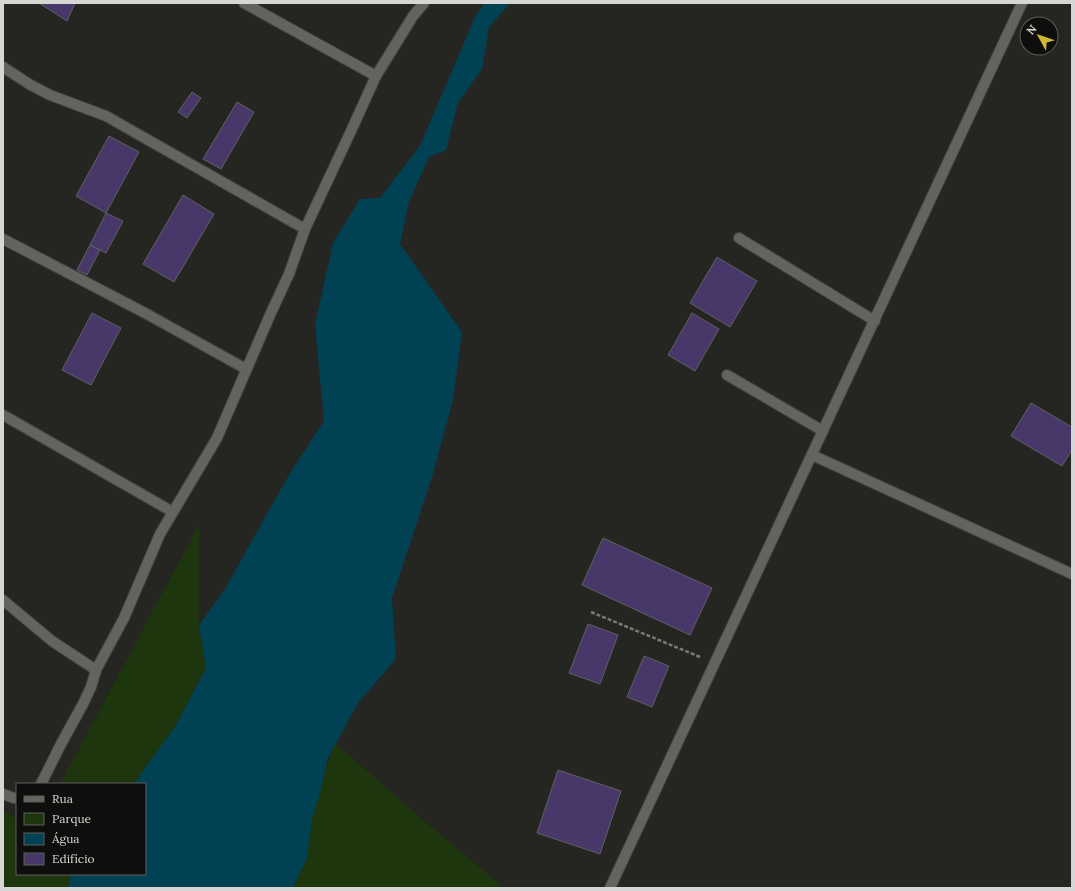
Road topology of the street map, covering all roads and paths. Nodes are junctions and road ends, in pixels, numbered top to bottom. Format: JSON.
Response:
{"nodes":[{"id":1,"x":244,"y":3,"type":"edge"},
{"id":2,"x":424,"y":3,"type":"edge"},
{"id":3,"x":1022,"y":3,"type":"edge"},
{"id":4,"x":3,"y":66,"type":"edge"},
{"id":5,"x":376,"y":76,"type":"junction"},
{"id":6,"x":305,"y":229,"type":"junction"},
{"id":7,"x":739,"y":238,"type":"dead end"},
{"id":8,"x":3,"y":240,"type":"edge"},
{"id":9,"x":875,"y":320,"type":"junction"},
{"id":10,"x":246,"y":369,"type":"junction"},
{"id":11,"x":727,"y":375,"type":"dead end"},
{"id":12,"x":3,"y":415,"type":"edge"},
{"id":13,"x":824,"y":431,"type":"junction"},
{"id":14,"x":812,"y":455,"type":"junction"},
{"id":15,"x":173,"y":512,"type":"junction"},
{"id":16,"x":1072,"y":574,"type":"edge"},
{"id":17,"x":3,"y":600,"type":"edge"},
{"id":18,"x":591,"y":612,"type":"dead end"},
{"id":19,"x":715,"y":664,"type":"junction"},
{"id":20,"x":96,"y":670,"type":"junction"},
{"id":21,"x":42,"y":783,"type":"edge"},
{"id":22,"x":3,"y":794,"type":"edge"},
{"id":23,"x":16,"y":798,"type":"edge"},
{"id":24,"x":610,"y":888,"type":"edge"}],
"edges":[{"from":1,"to":5,"type":"street"},
{"from":2,"to":5,"type":"street"},
{"from":3,"to":9,"type":"street"},
{"from":4,"to":6,"type":"street"},
{"from":5,"to":6,"type":"street"},
{"from":6,"to":10,"type":"street"},
{"from":7,"to":9,"type":"street"},
{"from":8,"to":10,"type":"street"},
{"from":9,"to":13,"type":"street"},
{"from":10,"to":15,"type":"street"},
{"from":11,"to":13,"type":"street"},
{"from":12,"to":15,"type":"street"},
{"from":13,"to":14,"type":"street"},
{"from":14,"to":16,"type":"street"},
{"from":14,"to":19,"type":"street"},
{"from":15,"to":20,"type":"street"},
{"from":17,"to":20,"type":"street"},
{"from":18,"to":19,"type":"path"},
{"from":19,"to":24,"type":"street"},
{"from":20,"to":21,"type":"street"},
{"from":22,"to":23,"type":"street"}]}
